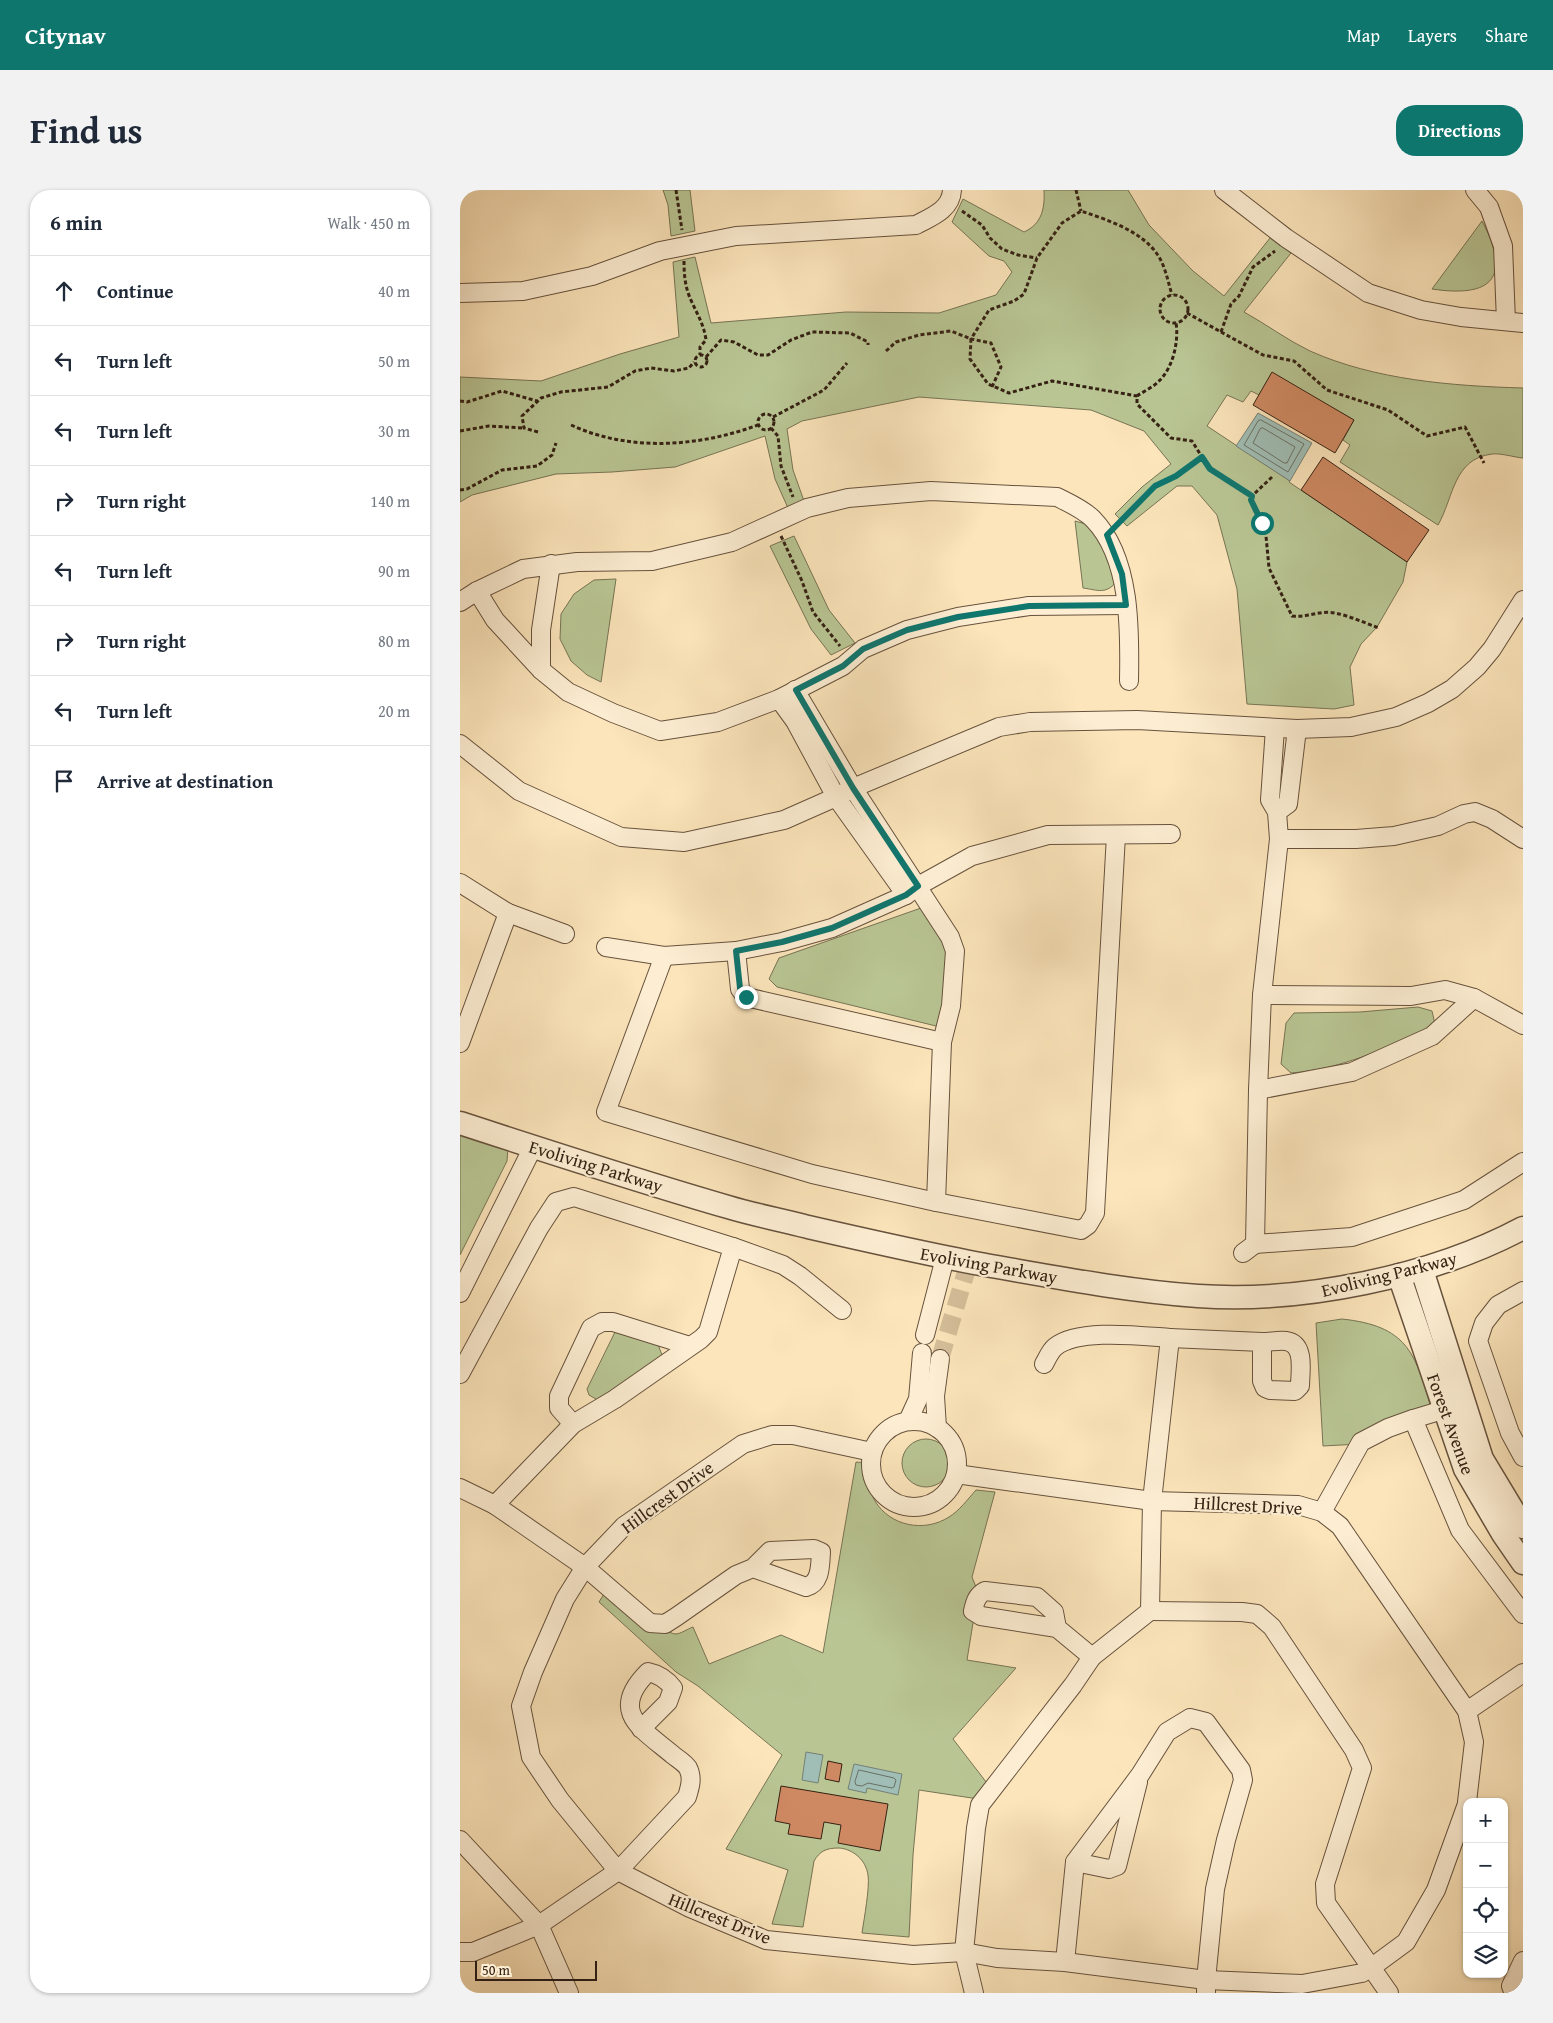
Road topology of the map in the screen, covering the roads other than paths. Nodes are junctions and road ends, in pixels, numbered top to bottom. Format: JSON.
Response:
{"nodes":[{"id":1,"x":1224,"y":190,"type":"edge"},
{"id":2,"x":1475,"y":190,"type":"edge"},
{"id":3,"x":950,"y":196,"type":"edge"},
{"id":4,"x":460,"y":292,"type":"edge"},
{"id":5,"x":1515,"y":322,"type":"edge"},
{"id":6,"x":552,"y":564,"type":"junction"},
{"id":7,"x":477,"y":591,"type":"junction"},
{"id":8,"x":1523,"y":600,"type":"edge"},
{"id":9,"x":460,"y":602,"type":"edge"},
{"id":10,"x":1126,"y":605,"type":"junction"},
{"id":11,"x":541,"y":670,"type":"junction"},
{"id":12,"x":1129,"y":682,"type":"dead end"},
{"id":13,"x":796,"y":690,"type":"junction"},
{"id":14,"x":779,"y":699,"type":"junction"},
{"id":15,"x":1275,"y":728,"type":"junction"},
{"id":16,"x":1297,"y":729,"type":"junction"},
{"id":17,"x":460,"y":744,"type":"edge"},
{"id":18,"x":853,"y":788,"type":"junction"},
{"id":19,"x":836,"y":797,"type":"junction"},
{"id":20,"x":1277,"y":812,"type":"junction"},
{"id":21,"x":1171,"y":834,"type":"dead end"},
{"id":22,"x":1116,"y":835,"type":"junction"},
{"id":23,"x":1279,"y":839,"type":"junction"},
{"id":24,"x":1523,"y":839,"type":"edge"},
{"id":25,"x":460,"y":883,"type":"edge"},
{"id":26,"x":912,"y":890,"type":"junction"},
{"id":27,"x":508,"y":913,"type":"junction"},
{"id":28,"x":566,"y":934,"type":"dead end"},
{"id":29,"x":606,"y":947,"type":"dead end"},
{"id":30,"x":736,"y":951,"type":"junction"},
{"id":31,"x":664,"y":956,"type":"junction"},
{"id":32,"x":1262,"y":995,"type":"junction"},
{"id":33,"x":1474,"y":998,"type":"junction"},
{"id":34,"x":1523,"y":1025,"type":"edge"},
{"id":35,"x":942,"y":1042,"type":"junction"},
{"id":36,"x":460,"y":1043,"type":"edge"},
{"id":37,"x":1258,"y":1090,"type":"junction"},
{"id":38,"x":460,"y":1123,"type":"edge"},
{"id":39,"x":533,"y":1147,"type":"junction"},
{"id":40,"x":1523,"y":1162,"type":"edge"},
{"id":41,"x":936,"y":1202,"type":"junction"},
{"id":42,"x":1523,"y":1228,"type":"edge"},
{"id":43,"x":733,"y":1247,"type":"junction"},
{"id":44,"x":946,"y":1258,"type":"junction"},
{"id":45,"x":1422,"y":1270,"type":"junction"},
{"id":46,"x":1399,"y":1275,"type":"junction"},
{"id":47,"x":1523,"y":1291,"type":"edge"},
{"id":48,"x":460,"y":1292,"type":"edge"},
{"id":49,"x":842,"y":1310,"type":"dead end"},
{"id":50,"x":925,"y":1335,"type":"dead end"},
{"id":51,"x":1170,"y":1338,"type":"junction"},
{"id":52,"x":1262,"y":1342,"type":"dead end"},
{"id":53,"x":690,"y":1346,"type":"junction"},
{"id":54,"x":922,"y":1353,"type":"tunnel mouth"},
{"id":55,"x":940,"y":1359,"type":"tunnel mouth"},
{"id":56,"x":1044,"y":1364,"type":"dead end"},
{"id":57,"x":460,"y":1374,"type":"edge"},
{"id":58,"x":1454,"y":1406,"type":"junction"},
{"id":59,"x":1413,"y":1419,"type":"junction"},
{"id":60,"x":908,"y":1421,"type":"junction"},
{"id":61,"x":573,"y":1424,"type":"junction"},
{"id":62,"x":937,"y":1428,"type":"junction"},
{"id":63,"x":872,"y":1452,"type":"junction"},
{"id":64,"x":1523,"y":1457,"type":"edge"},
{"id":65,"x":956,"y":1474,"type":"junction"},
{"id":66,"x":460,"y":1488,"type":"edge"},
{"id":67,"x":1152,"y":1501,"type":"junction"},
{"id":68,"x":495,"y":1505,"type":"junction"},
{"id":69,"x":1322,"y":1512,"type":"junction"},
{"id":70,"x":1523,"y":1527,"type":"edge"},
{"id":71,"x":1523,"y":1563,"type":"edge"},
{"id":72,"x":585,"y":1567,"type":"junction"},
{"id":73,"x":753,"y":1568,"type":"dead end"},
{"id":74,"x":1150,"y":1611,"type":"junction"},
{"id":75,"x":1523,"y":1614,"type":"edge"},
{"id":76,"x":1057,"y":1628,"type":"dead end"},
{"id":77,"x":1092,"y":1657,"type":"junction"},
{"id":78,"x":1523,"y":1672,"type":"edge"},
{"id":79,"x":1467,"y":1710,"type":"junction"},
{"id":80,"x":641,"y":1729,"type":"dead end"},
{"id":81,"x":1140,"y":1775,"type":"junction"},
{"id":82,"x":1468,"y":1798,"type":"edge"},
{"id":83,"x":1463,"y":1814,"type":"edge"},
{"id":84,"x":460,"y":1842,"type":"edge"},
{"id":85,"x":1075,"y":1862,"type":"junction"},
{"id":86,"x":618,"y":1871,"type":"junction"},
{"id":87,"x":539,"y":1926,"type":"junction"},
{"id":88,"x":460,"y":1952,"type":"edge"},
{"id":89,"x":964,"y":1952,"type":"junction"},
{"id":90,"x":1523,"y":1961,"type":"edge"},
{"id":91,"x":1065,"y":1962,"type":"junction"},
{"id":92,"x":1372,"y":1967,"type":"junction"},
{"id":93,"x":1206,"y":1986,"type":"edge"},
{"id":94,"x":1302,"y":1989,"type":"edge"},
{"id":95,"x":569,"y":1993,"type":"edge"},
{"id":96,"x":974,"y":1993,"type":"edge"},
{"id":97,"x":1389,"y":1993,"type":"edge"},
{"id":98,"x":1514,"y":1993,"type":"edge"}],
"edges":[{"from":1,"to":5,"type":"street"},
{"from":2,"to":5,"type":"street"},
{"from":3,"to":4,"type":"street"},
{"from":6,"to":7,"type":"street"},
{"from":6,"to":10,"type":"street"},
{"from":6,"to":11,"type":"street"},
{"from":7,"to":9,"type":"street"},
{"from":7,"to":11,"type":"street"},
{"from":8,"to":16,"type":"street"},
{"from":10,"to":12,"type":"street"},
{"from":10,"to":13,"type":"street"},
{"from":11,"to":14,"type":"street"},
{"from":13,"to":14,"type":"street"},
{"from":13,"to":18,"type":"street"},
{"from":14,"to":19,"type":"street"},
{"from":15,"to":16,"type":"street"},
{"from":15,"to":18,"type":"street"},
{"from":15,"to":20,"type":"street"},
{"from":16,"to":20,"type":"street"},
{"from":17,"to":19,"type":"street"},
{"from":18,"to":19,"type":"street"},
{"from":18,"to":26,"type":"street"},
{"from":19,"to":26,"type":"street"},
{"from":20,"to":23,"type":"street"},
{"from":21,"to":22,"type":"street"},
{"from":22,"to":26,"type":"street"},
{"from":22,"to":41,"type":"street"},
{"from":23,"to":24,"type":"street"},
{"from":23,"to":32,"type":"street"},
{"from":25,"to":27,"type":"street"},
{"from":26,"to":30,"type":"street"},
{"from":26,"to":35,"type":"street"},
{"from":27,"to":28,"type":"street"},
{"from":27,"to":36,"type":"street"},
{"from":29,"to":31,"type":"street"},
{"from":30,"to":31,"type":"street"},
{"from":30,"to":35,"type":"street"},
{"from":31,"to":41,"type":"street"},
{"from":32,"to":33,"type":"street"},
{"from":32,"to":37,"type":"street"},
{"from":33,"to":34,"type":"street"},
{"from":33,"to":37,"type":"street"},
{"from":35,"to":41,"type":"street"},
{"from":37,"to":40,"type":"street"},
{"from":38,"to":39,"type":"street","name":"Evoliving Parkway"},
{"from":39,"to":44,"type":"street","name":"Evoliving Parkway"},
{"from":39,"to":48,"type":"street"},
{"from":42,"to":45,"type":"street","name":"Evoliving Parkway"},
{"from":43,"to":49,"type":"street"},
{"from":43,"to":53,"type":"street"},
{"from":43,"to":57,"type":"street"},
{"from":44,"to":46,"type":"street","name":"Evoliving Parkway"},
{"from":44,"to":50,"type":"street"},
{"from":45,"to":46,"type":"street","name":"Evoliving Parkway"},
{"from":45,"to":58,"type":"street","name":"Forest Avenue"},
{"from":46,"to":58,"type":"street","name":"Forest Avenue"},
{"from":47,"to":64,"type":"street"},
{"from":51,"to":52,"type":"street"},
{"from":51,"to":56,"type":"street"},
{"from":51,"to":67,"type":"street"},
{"from":53,"to":61,"type":"street"},
{"from":53,"to":61,"type":"street"},
{"from":54,"to":60,"type":"street"},
{"from":55,"to":62,"type":"street"},
{"from":58,"to":59,"type":"street"},
{"from":58,"to":70,"type":"street","name":"Forest Avenue"},
{"from":58,"to":71,"type":"street","name":"Forest Avenue"},
{"from":59,"to":69,"type":"street"},
{"from":59,"to":75,"type":"street"},
{"from":60,"to":62,"type":"street"},
{"from":60,"to":63,"type":"street"},
{"from":61,"to":68,"type":"street"},
{"from":62,"to":65,"type":"street"},
{"from":63,"to":65,"type":"street"},
{"from":63,"to":72,"type":"street","name":"Hillcrest Drive"},
{"from":65,"to":67,"type":"street","name":"Hillcrest Drive"},
{"from":66,"to":68,"type":"street"},
{"from":67,"to":69,"type":"street","name":"Hillcrest Drive"},
{"from":67,"to":74,"type":"street"},
{"from":68,"to":72,"type":"street"},
{"from":69,"to":79,"type":"street","name":"Hillcrest Drive"},
{"from":72,"to":73,"type":"street"},
{"from":72,"to":86,"type":"street","name":"Hillcrest Drive"},
{"from":74,"to":77,"type":"street"},
{"from":74,"to":92,"type":"street"},
{"from":76,"to":77,"type":"street"},
{"from":77,"to":89,"type":"street"},
{"from":78,"to":79,"type":"street"},
{"from":79,"to":82,"type":"street","name":"Hillcrest Drive"},
{"from":80,"to":86,"type":"street"},
{"from":81,"to":85,"type":"street"},
{"from":81,"to":85,"type":"street"},
{"from":81,"to":93,"type":"street"},
{"from":83,"to":92,"type":"street","name":"Hillcrest Drive"},
{"from":84,"to":87,"type":"street"},
{"from":85,"to":91,"type":"street"},
{"from":86,"to":87,"type":"street"},
{"from":86,"to":89,"type":"street","name":"Hillcrest Drive"},
{"from":87,"to":88,"type":"street"},
{"from":87,"to":95,"type":"street"},
{"from":89,"to":91,"type":"street","name":"Hillcrest Drive"},
{"from":89,"to":96,"type":"street"},
{"from":90,"to":98,"type":"street"},
{"from":91,"to":93,"type":"street","name":"Hillcrest Drive"},
{"from":92,"to":94,"type":"street","name":"Hillcrest Drive"},
{"from":92,"to":97,"type":"street"},
{"from":93,"to":94,"type":"street","name":"Hillcrest Drive"}]}
